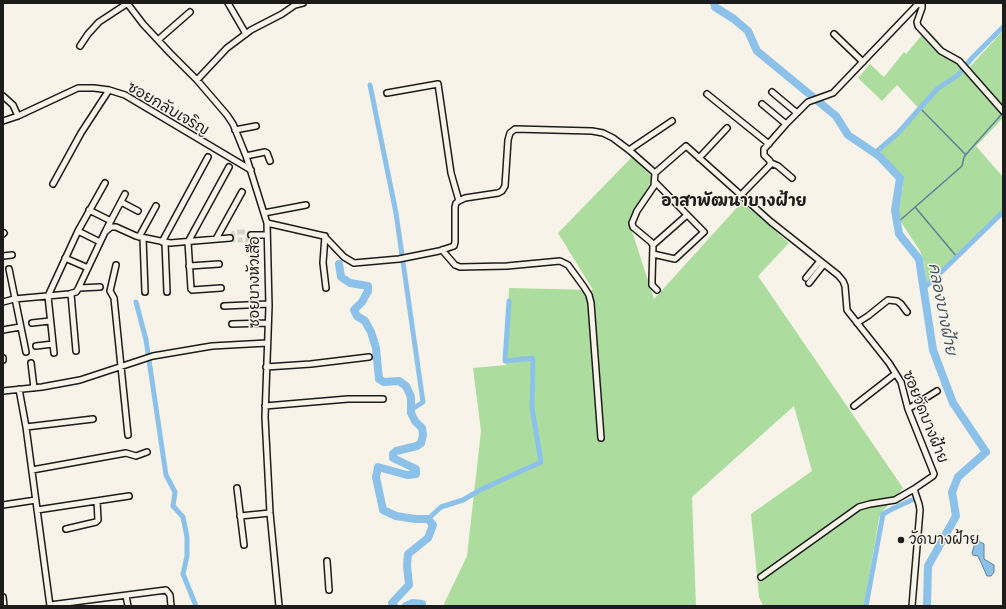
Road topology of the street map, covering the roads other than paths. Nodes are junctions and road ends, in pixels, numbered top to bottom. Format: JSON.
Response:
{"nodes":[{"id":1,"x":128,"y":3,"type":"edge"},
{"id":2,"x":228,"y":3,"type":"edge"},
{"id":3,"x":303,"y":3,"type":"edge"},
{"id":4,"x":920,"y":3,"type":"edge"},
{"id":5,"x":190,"y":12,"type":"dead end"},
{"id":6,"x":246,"y":34,"type":"junction"},
{"id":7,"x":834,"y":34,"type":"dead end"},
{"id":8,"x":158,"y":40,"type":"junction"},
{"id":9,"x":80,"y":46,"type":"dead end"},
{"id":10,"x":863,"y":62,"type":"junction"},
{"id":11,"x":196,"y":80,"type":"junction"},
{"id":12,"x":109,"y":90,"type":"junction"},
{"id":13,"x":772,"y":92,"type":"dead end"},
{"id":14,"x":387,"y":93,"type":"dead end"},
{"id":15,"x":707,"y":94,"type":"dead end"},
{"id":16,"x":3,"y":96,"type":"edge"},
{"id":17,"x":762,"y":104,"type":"dead end"},
{"id":18,"x":1003,"y":111,"type":"edge"},
{"id":19,"x":797,"y":113,"type":"junction"},
{"id":20,"x":18,"y":116,"type":"junction"},
{"id":21,"x":3,"y":121,"type":"edge"},
{"id":22,"x":672,"y":121,"type":"dead end"},
{"id":23,"x":786,"y":124,"type":"junction"},
{"id":24,"x":256,"y":126,"type":"dead end"},
{"id":25,"x":727,"y":128,"type":"dead end"},
{"id":26,"x":235,"y":130,"type":"junction"},
{"id":27,"x":769,"y":144,"type":"junction"},
{"id":28,"x":629,"y":150,"type":"junction"},
{"id":29,"x":246,"y":156,"type":"junction"},
{"id":30,"x":208,"y":157,"type":"dead end"},
{"id":31,"x":698,"y":158,"type":"junction"},
{"id":32,"x":270,"y":161,"type":"dead end"},
{"id":33,"x":771,"y":164,"type":"junction"},
{"id":34,"x":229,"y":167,"type":"dead end"},
{"id":35,"x":251,"y":170,"type":"junction"},
{"id":36,"x":656,"y":173,"type":"junction"},
{"id":37,"x":792,"y":178,"type":"dead end"},
{"id":38,"x":655,"y":182,"type":"junction"},
{"id":39,"x":105,"y":183,"type":"dead end"},
{"id":40,"x":52,"y":184,"type":"dead end"},
{"id":41,"x":242,"y":192,"type":"dead end"},
{"id":42,"x":125,"y":194,"type":"dead end"},
{"id":43,"x":740,"y":196,"type":"junction"},
{"id":44,"x":458,"y":201,"type":"junction"},
{"id":45,"x":121,"y":202,"type":"junction"},
{"id":46,"x":306,"y":205,"type":"dead end"},
{"id":47,"x":156,"y":206,"type":"dead end"},
{"id":48,"x":89,"y":210,"type":"junction"},
{"id":49,"x":138,"y":210,"type":"dead end"},
{"id":50,"x":264,"y":213,"type":"junction"},
{"id":51,"x":687,"y":215,"type":"junction"},
{"id":52,"x":110,"y":221,"type":"junction"},
{"id":53,"x":267,"y":223,"type":"junction"},
{"id":54,"x":78,"y":231,"type":"junction"},
{"id":55,"x":105,"y":232,"type":"junction"},
{"id":56,"x":251,"y":235,"type":"dead end"},
{"id":57,"x":267,"y":235,"type":"junction"},
{"id":58,"x":325,"y":236,"type":"junction"},
{"id":59,"x":141,"y":237,"type":"junction"},
{"id":60,"x":230,"y":238,"type":"dead end"},
{"id":61,"x":216,"y":240,"type":"junction"},
{"id":62,"x":100,"y":242,"type":"junction"},
{"id":63,"x":188,"y":242,"type":"junction"},
{"id":64,"x":164,"y":243,"type":"junction"},
{"id":65,"x":653,"y":245,"type":"junction"},
{"id":66,"x":442,"y":250,"type":"junction"},
{"id":67,"x":653,"y":254,"type":"junction"},
{"id":68,"x":12,"y":255,"type":"dead end"},
{"id":69,"x":3,"y":256,"type":"edge"},
{"id":70,"x":65,"y":258,"type":"junction"},
{"id":71,"x":822,"y":262,"type":"junction"},
{"id":72,"x":220,"y":264,"type":"dead end"},
{"id":73,"x":116,"y":265,"type":"dead end"},
{"id":74,"x":189,"y":266,"type":"junction"},
{"id":75,"x":88,"y":268,"type":"junction"},
{"id":76,"x":9,"y":269,"type":"dead end"},
{"id":77,"x":808,"y":280,"type":"dead end"},
{"id":78,"x":100,"y":287,"type":"dead end"},
{"id":79,"x":79,"y":288,"type":"junction"},
{"id":80,"x":221,"y":288,"type":"dead end"},
{"id":81,"x":326,"y":288,"type":"dead end"},
{"id":82,"x":658,"y":290,"type":"dead end"},
{"id":83,"x":145,"y":292,"type":"dead end"},
{"id":84,"x":167,"y":292,"type":"dead end"},
{"id":85,"x":71,"y":294,"type":"junction"},
{"id":86,"x":48,"y":296,"type":"junction"},
{"id":87,"x":14,"y":299,"type":"junction"},
{"id":88,"x":3,"y":302,"type":"edge"},
{"id":89,"x":269,"y":304,"type":"junction"},
{"id":90,"x":224,"y":306,"type":"dead end"},
{"id":91,"x":907,"y":312,"type":"dead end"},
{"id":92,"x":50,"y":321,"type":"junction"},
{"id":93,"x":32,"y":322,"type":"dead end"},
{"id":94,"x":268,"y":323,"type":"junction"},
{"id":95,"x":857,"y":323,"type":"junction"},
{"id":96,"x":232,"y":324,"type":"dead end"},
{"id":97,"x":20,"y":327,"type":"junction"},
{"id":98,"x":3,"y":330,"type":"edge"},
{"id":99,"x":267,"y":343,"type":"junction"},
{"id":100,"x":53,"y":344,"type":"junction"},
{"id":101,"x":36,"y":346,"type":"dead end"},
{"id":102,"x":76,"y":351,"type":"dead end"},
{"id":103,"x":26,"y":352,"type":"dead end"},
{"id":104,"x":54,"y":353,"type":"dead end"},
{"id":105,"x":369,"y":358,"type":"dead end"},
{"id":106,"x":31,"y":363,"type":"dead end"},
{"id":107,"x":120,"y":367,"type":"junction"},
{"id":108,"x":266,"y":367,"type":"junction"},
{"id":109,"x":895,"y":374,"type":"junction"},
{"id":110,"x":34,"y":388,"type":"junction"},
{"id":111,"x":19,"y":389,"type":"junction"},
{"id":112,"x":3,"y":391,"type":"edge"},
{"id":113,"x":937,"y":391,"type":"dead end"},
{"id":114,"x":383,"y":399,"type":"dead end"},
{"id":115,"x":265,"y":406,"type":"junction"},
{"id":116,"x":854,"y":406,"type":"dead end"},
{"id":117,"x":908,"y":410,"type":"junction"},
{"id":118,"x":93,"y":419,"type":"dead end"},
{"id":119,"x":26,"y":427,"type":"junction"},
{"id":120,"x":128,"y":435,"type":"dead end"},
{"id":121,"x":601,"y":438,"type":"dead end"},
{"id":122,"x":148,"y":452,"type":"dead end"},
{"id":123,"x":32,"y":470,"type":"junction"},
{"id":124,"x":237,"y":488,"type":"dead end"},
{"id":125,"x":914,"y":489,"type":"junction"},
{"id":126,"x":129,"y":496,"type":"dead end"},
{"id":127,"x":36,"y":500,"type":"junction"},
{"id":128,"x":97,"y":501,"type":"junction"},
{"id":129,"x":3,"y":505,"type":"edge"},
{"id":130,"x":37,"y":510,"type":"junction"},
{"id":131,"x":270,"y":513,"type":"junction"},
{"id":132,"x":240,"y":516,"type":"junction"},
{"id":133,"x":66,"y":529,"type":"dead end"},
{"id":134,"x":244,"y":545,"type":"dead end"},
{"id":135,"x":327,"y":561,"type":"dead end"},
{"id":136,"x":761,"y":577,"type":"dead end"},
{"id":137,"x":329,"y":590,"type":"dead end"},
{"id":138,"x":126,"y":596,"type":"junction"},
{"id":139,"x":3,"y":597,"type":"edge"},
{"id":140,"x":4,"y":606,"type":"edge"},
{"id":141,"x":50,"y":606,"type":"edge"},
{"id":142,"x":128,"y":606,"type":"edge"},
{"id":143,"x":171,"y":606,"type":"edge"},
{"id":144,"x":279,"y":606,"type":"edge"},
{"id":145,"x":912,"y":606,"type":"edge"}],
"edges":[{"from":1,"to":8,"type":"street","name":"ซอยบางหัวเสือ"},
{"from":1,"to":9,"type":"street"},
{"from":2,"to":6,"type":"street"},
{"from":3,"to":6,"type":"street"},
{"from":4,"to":10,"type":"street"},
{"from":4,"to":18,"type":"street"},
{"from":5,"to":8,"type":"street"},
{"from":6,"to":11,"type":"street"},
{"from":7,"to":10,"type":"street"},
{"from":8,"to":11,"type":"street","name":"ซอยบางหัวเสือ"},
{"from":10,"to":19,"type":"street"},
{"from":11,"to":26,"type":"street","name":"ซอยบางหัวเสือ"},
{"from":12,"to":20,"type":"street","name":"ซอยกลับเจริญ"},
{"from":12,"to":35,"type":"street","name":"ซอยกลับเจริญ"},
{"from":12,"to":40,"type":"street"},
{"from":13,"to":19,"type":"street"},
{"from":14,"to":44,"type":"street"},
{"from":15,"to":27,"type":"street"},
{"from":16,"to":20,"type":"street"},
{"from":17,"to":23,"type":"street"},
{"from":19,"to":23,"type":"street"},
{"from":20,"to":21,"type":"street","name":"ซอยกลับเจริญ"},
{"from":22,"to":28,"type":"street"},
{"from":23,"to":27,"type":"street"},
{"from":24,"to":26,"type":"street"},
{"from":25,"to":31,"type":"street"},
{"from":26,"to":29,"type":"street","name":"ซอยบางหัวเสือ"},
{"from":27,"to":33,"type":"street"},
{"from":28,"to":36,"type":"street"},
{"from":28,"to":44,"type":"street"},
{"from":29,"to":32,"type":"street"},
{"from":29,"to":35,"type":"street","name":"ซอยบางหัวเสือ"},
{"from":30,"to":64,"type":"street"},
{"from":31,"to":36,"type":"street","name":"ซอยวัดบางฝ้าย"},
{"from":31,"to":43,"type":"street","name":"ซอยวัดบางฝ้าย"},
{"from":33,"to":37,"type":"street"},
{"from":33,"to":43,"type":"street"},
{"from":34,"to":63,"type":"street"},
{"from":35,"to":50,"type":"street","name":"ซอยบางหัวเสือ"},
{"from":36,"to":38,"type":"street"},
{"from":38,"to":51,"type":"street"},
{"from":38,"to":65,"type":"street"},
{"from":39,"to":48,"type":"street"},
{"from":41,"to":61,"type":"street"},
{"from":42,"to":45,"type":"street"},
{"from":43,"to":71,"type":"street","name":"ซอยวัดบางฝ้าย"},
{"from":44,"to":66,"type":"street"},
{"from":45,"to":49,"type":"street"},
{"from":45,"to":52,"type":"street"},
{"from":46,"to":50,"type":"street"},
{"from":47,"to":59,"type":"street"},
{"from":48,"to":52,"type":"street"},
{"from":48,"to":54,"type":"street"},
{"from":50,"to":53,"type":"street","name":"ซอยบางหัวเสือ"},
{"from":51,"to":65,"type":"street"},
{"from":51,"to":67,"type":"street"},
{"from":52,"to":55,"type":"street"},
{"from":53,"to":57,"type":"street","name":"ซอยบางหัวเสือ"},
{"from":53,"to":58,"type":"street"},
{"from":54,"to":62,"type":"street"},
{"from":54,"to":70,"type":"street"},
{"from":55,"to":59,"type":"street"},
{"from":55,"to":62,"type":"street"},
{"from":56,"to":57,"type":"street"},
{"from":57,"to":89,"type":"street","name":"ซอยบางหัวเสือ"},
{"from":58,"to":66,"type":"street"},
{"from":58,"to":81,"type":"street"},
{"from":59,"to":64,"type":"street"},
{"from":59,"to":83,"type":"street"},
{"from":60,"to":61,"type":"street"},
{"from":61,"to":63,"type":"street"},
{"from":62,"to":75,"type":"street"},
{"from":63,"to":64,"type":"street"},
{"from":63,"to":74,"type":"street"},
{"from":64,"to":84,"type":"street"},
{"from":65,"to":67,"type":"street"},
{"from":66,"to":121,"type":"street"},
{"from":67,"to":82,"type":"street"},
{"from":68,"to":69,"type":"street"},
{"from":70,"to":75,"type":"street"},
{"from":70,"to":86,"type":"street"},
{"from":71,"to":77,"type":"street"},
{"from":71,"to":95,"type":"street","name":"ซอยวัดบางฝ้าย"},
{"from":72,"to":74,"type":"street"},
{"from":73,"to":107,"type":"street"},
{"from":74,"to":80,"type":"street"},
{"from":75,"to":79,"type":"street"},
{"from":76,"to":87,"type":"street"},
{"from":78,"to":79,"type":"street"},
{"from":79,"to":85,"type":"street"},
{"from":85,"to":86,"type":"street"},
{"from":85,"to":102,"type":"street"},
{"from":86,"to":87,"type":"street"},
{"from":86,"to":92,"type":"street"},
{"from":87,"to":88,"type":"street"},
{"from":87,"to":97,"type":"street"},
{"from":89,"to":90,"type":"street"},
{"from":89,"to":94,"type":"street","name":"ซอยบางหัวเสือ"},
{"from":91,"to":95,"type":"street"},
{"from":92,"to":93,"type":"street"},
{"from":92,"to":100,"type":"street"},
{"from":94,"to":96,"type":"street"},
{"from":94,"to":99,"type":"street","name":"ซอยบางหัวเสือ"},
{"from":95,"to":109,"type":"street","name":"ซอยวัดบางฝ้าย"},
{"from":97,"to":98,"type":"street"},
{"from":97,"to":103,"type":"street"},
{"from":99,"to":107,"type":"street"},
{"from":99,"to":108,"type":"street","name":"ซอยบางหัวเสือ"},
{"from":100,"to":101,"type":"street"},
{"from":100,"to":104,"type":"street"},
{"from":105,"to":108,"type":"street"},
{"from":106,"to":110,"type":"street"},
{"from":107,"to":110,"type":"street"},
{"from":107,"to":120,"type":"street"},
{"from":108,"to":115,"type":"street","name":"ซอยบางหัวเสือ"},
{"from":109,"to":116,"type":"street"},
{"from":109,"to":117,"type":"street","name":"ซอยวัดบางฝ้าย"},
{"from":110,"to":111,"type":"street"},
{"from":111,"to":112,"type":"street"},
{"from":111,"to":119,"type":"street"},
{"from":113,"to":117,"type":"street"},
{"from":114,"to":115,"type":"street"},
{"from":115,"to":131,"type":"street","name":"ซอยบางหัวเสือ"},
{"from":117,"to":125,"type":"street","name":"ซอยวัดบางฝ้าย"},
{"from":118,"to":119,"type":"street"},
{"from":119,"to":123,"type":"street"},
{"from":122,"to":123,"type":"street"},
{"from":123,"to":127,"type":"street"},
{"from":124,"to":132,"type":"street"},
{"from":125,"to":136,"type":"street"},
{"from":125,"to":145,"type":"street"},
{"from":126,"to":128,"type":"street"},
{"from":127,"to":129,"type":"street"},
{"from":127,"to":130,"type":"street"},
{"from":128,"to":130,"type":"street"},
{"from":128,"to":133,"type":"street"},
{"from":130,"to":141,"type":"street"},
{"from":131,"to":132,"type":"street"},
{"from":131,"to":144,"type":"street","name":"ซอยบางหัวเสือ"},
{"from":132,"to":134,"type":"street"},
{"from":135,"to":137,"type":"street"},
{"from":138,"to":141,"type":"street"},
{"from":138,"to":142,"type":"street"},
{"from":138,"to":143,"type":"street"},
{"from":139,"to":140,"type":"street"}]}
